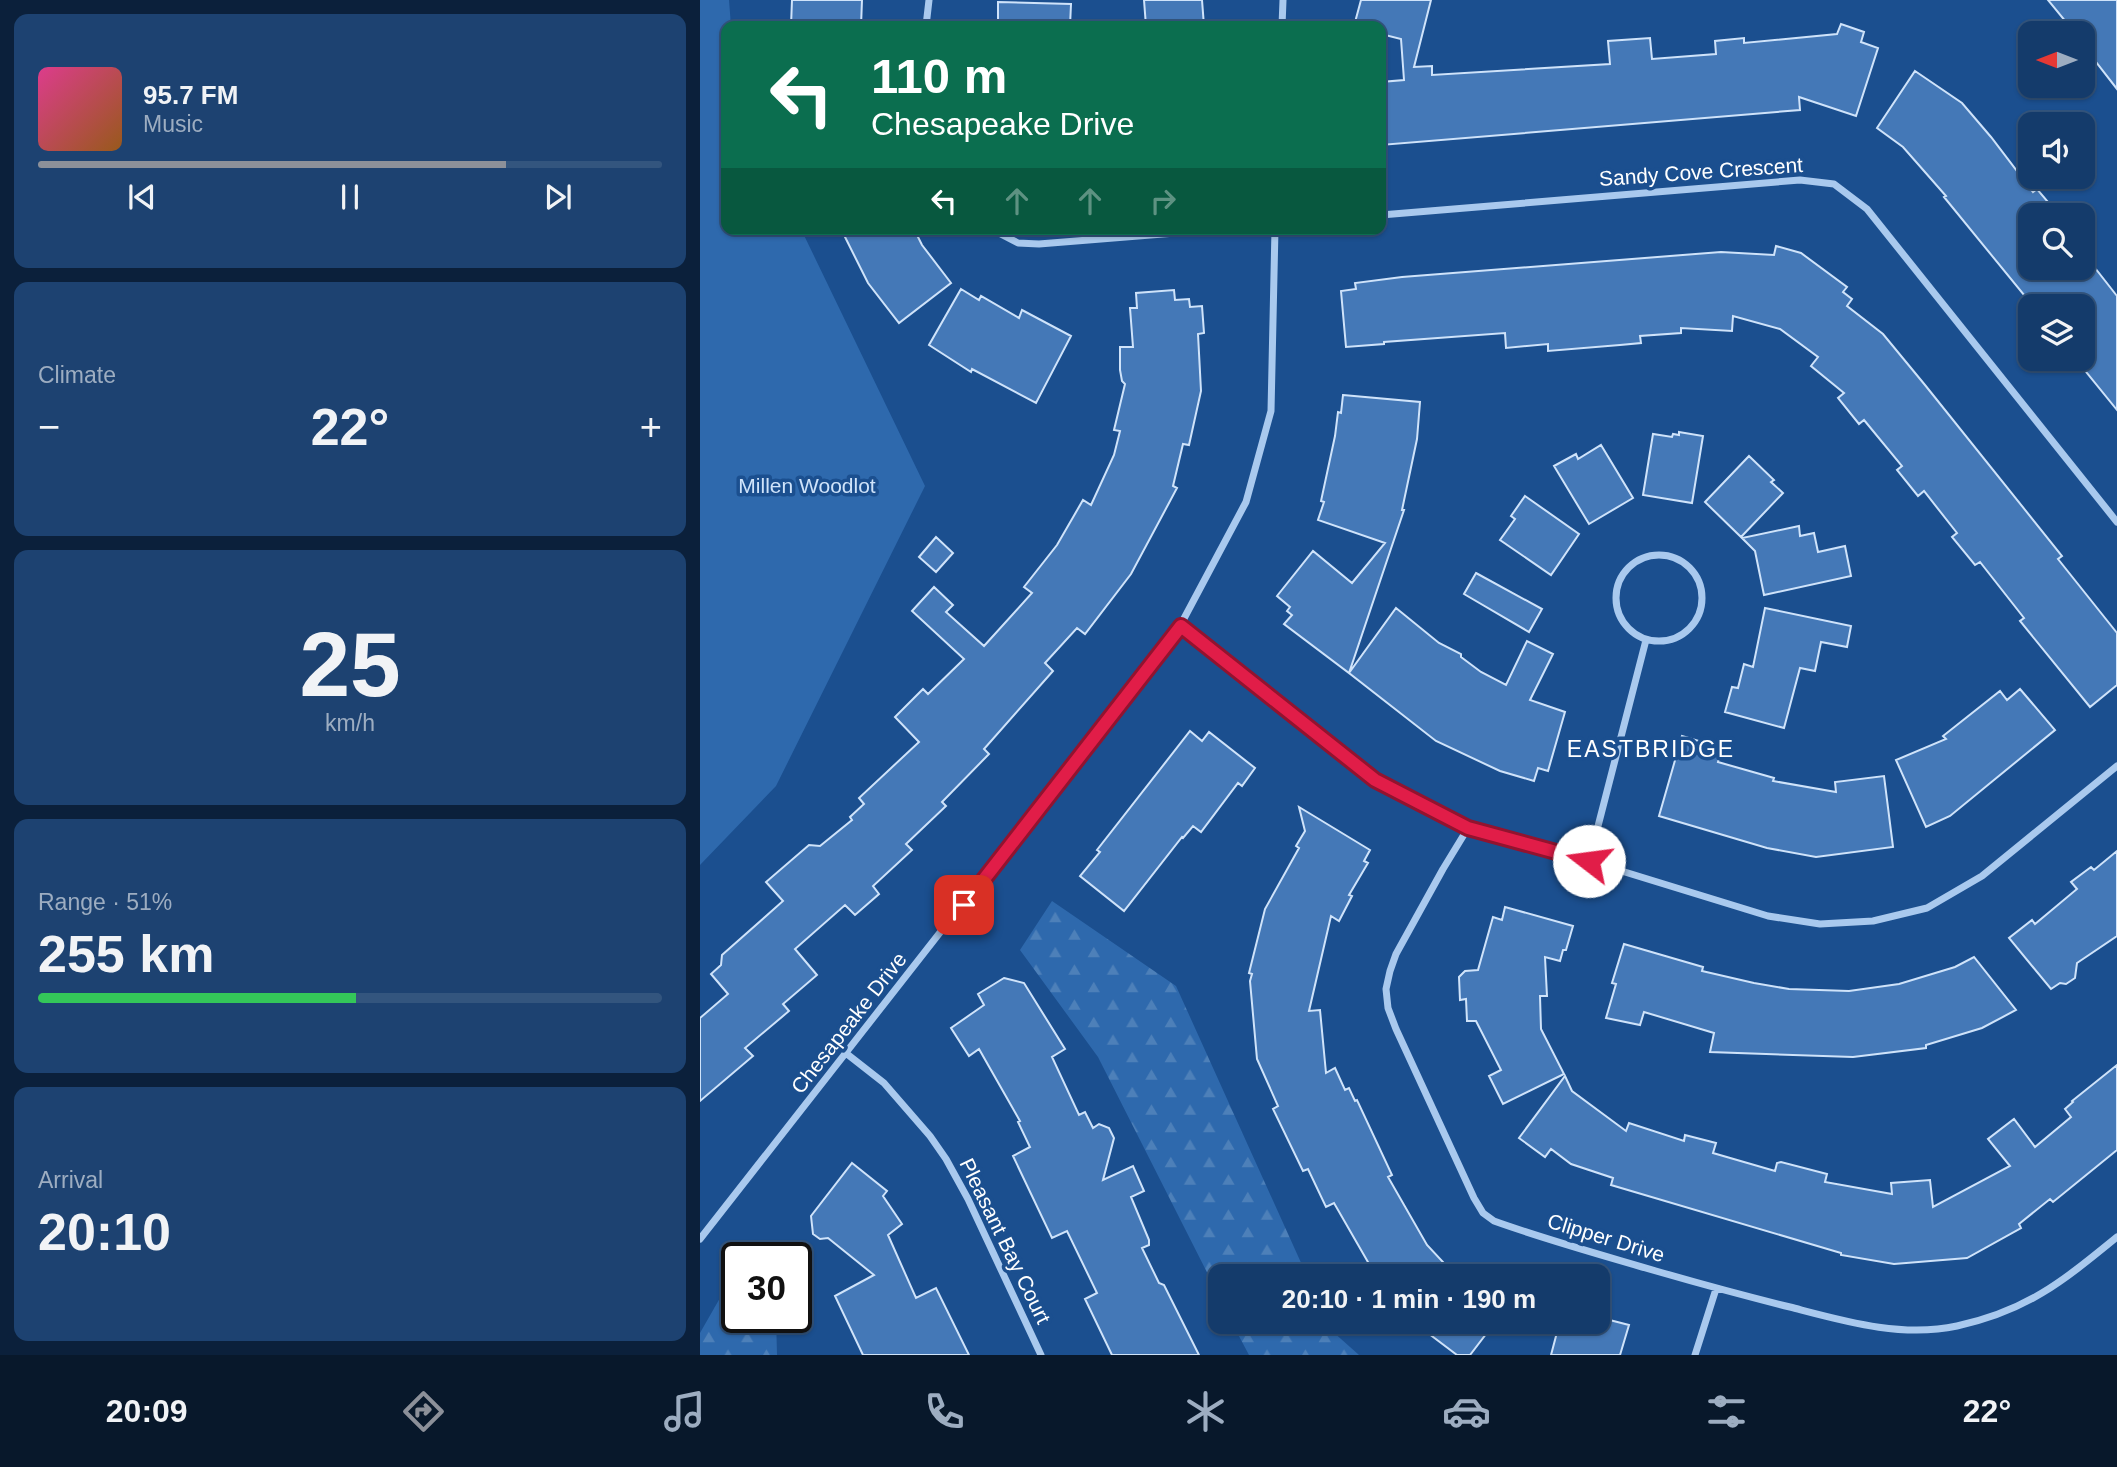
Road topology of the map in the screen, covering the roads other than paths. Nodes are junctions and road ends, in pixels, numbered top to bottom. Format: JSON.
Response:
{"nodes":[{"id":1,"x":929,"y":0,"type":"edge"},
{"id":2,"x":1283,"y":0,"type":"edge"},
{"id":3,"x":927,"y":21,"type":"edge"},
{"id":4,"x":1282,"y":21,"type":"edge"},
{"id":5,"x":1386,"y":215,"type":"edge"},
{"id":6,"x":1003,"y":235,"type":"edge"},
{"id":7,"x":1145,"y":235,"type":"edge"},
{"id":8,"x":1275,"y":235,"type":"edge"},
{"id":9,"x":2117,"y":523,"type":"edge"},
{"id":10,"x":1181,"y":626,"type":"junction"},
{"id":11,"x":1646,"y":640,"type":"junction"},
{"id":12,"x":2117,"y":766,"type":"edge"},
{"id":13,"x":1468,"y":828,"type":"junction"},
{"id":14,"x":1589,"y":861,"type":"junction"},
{"id":15,"x":847,"y":1054,"type":"junction"},
{"id":16,"x":2117,"y":1237,"type":"edge"},
{"id":17,"x":700,"y":1239,"type":"edge"},
{"id":18,"x":1716,"y":1289,"type":"junction"},
{"id":19,"x":1041,"y":1355,"type":"edge"},
{"id":20,"x":1695,"y":1355,"type":"edge"}],
"edges":[{"from":1,"to":3,"type":"street"},
{"from":2,"to":4,"type":"street"},
{"from":5,"to":9,"type":"street","name":"Sandy Cove Crescent"},
{"from":6,"to":7,"type":"street"},
{"from":8,"to":10,"type":"street","name":"Chesapeake Drive"},
{"from":10,"to":13,"type":"street"},
{"from":10,"to":15,"type":"street","name":"Chesapeake Drive"},
{"from":11,"to":11,"type":"street"},
{"from":11,"to":14,"type":"street"},
{"from":12,"to":14,"type":"street"},
{"from":13,"to":14,"type":"street"},
{"from":13,"to":18,"type":"street","name":"Clipper Drive"},
{"from":15,"to":17,"type":"street","name":"Chesapeake Drive"},
{"from":15,"to":19,"type":"street","name":"Pleasant Bay Court"},
{"from":16,"to":18,"type":"street","name":"Clipper Drive"},
{"from":18,"to":20,"type":"street"}]}
